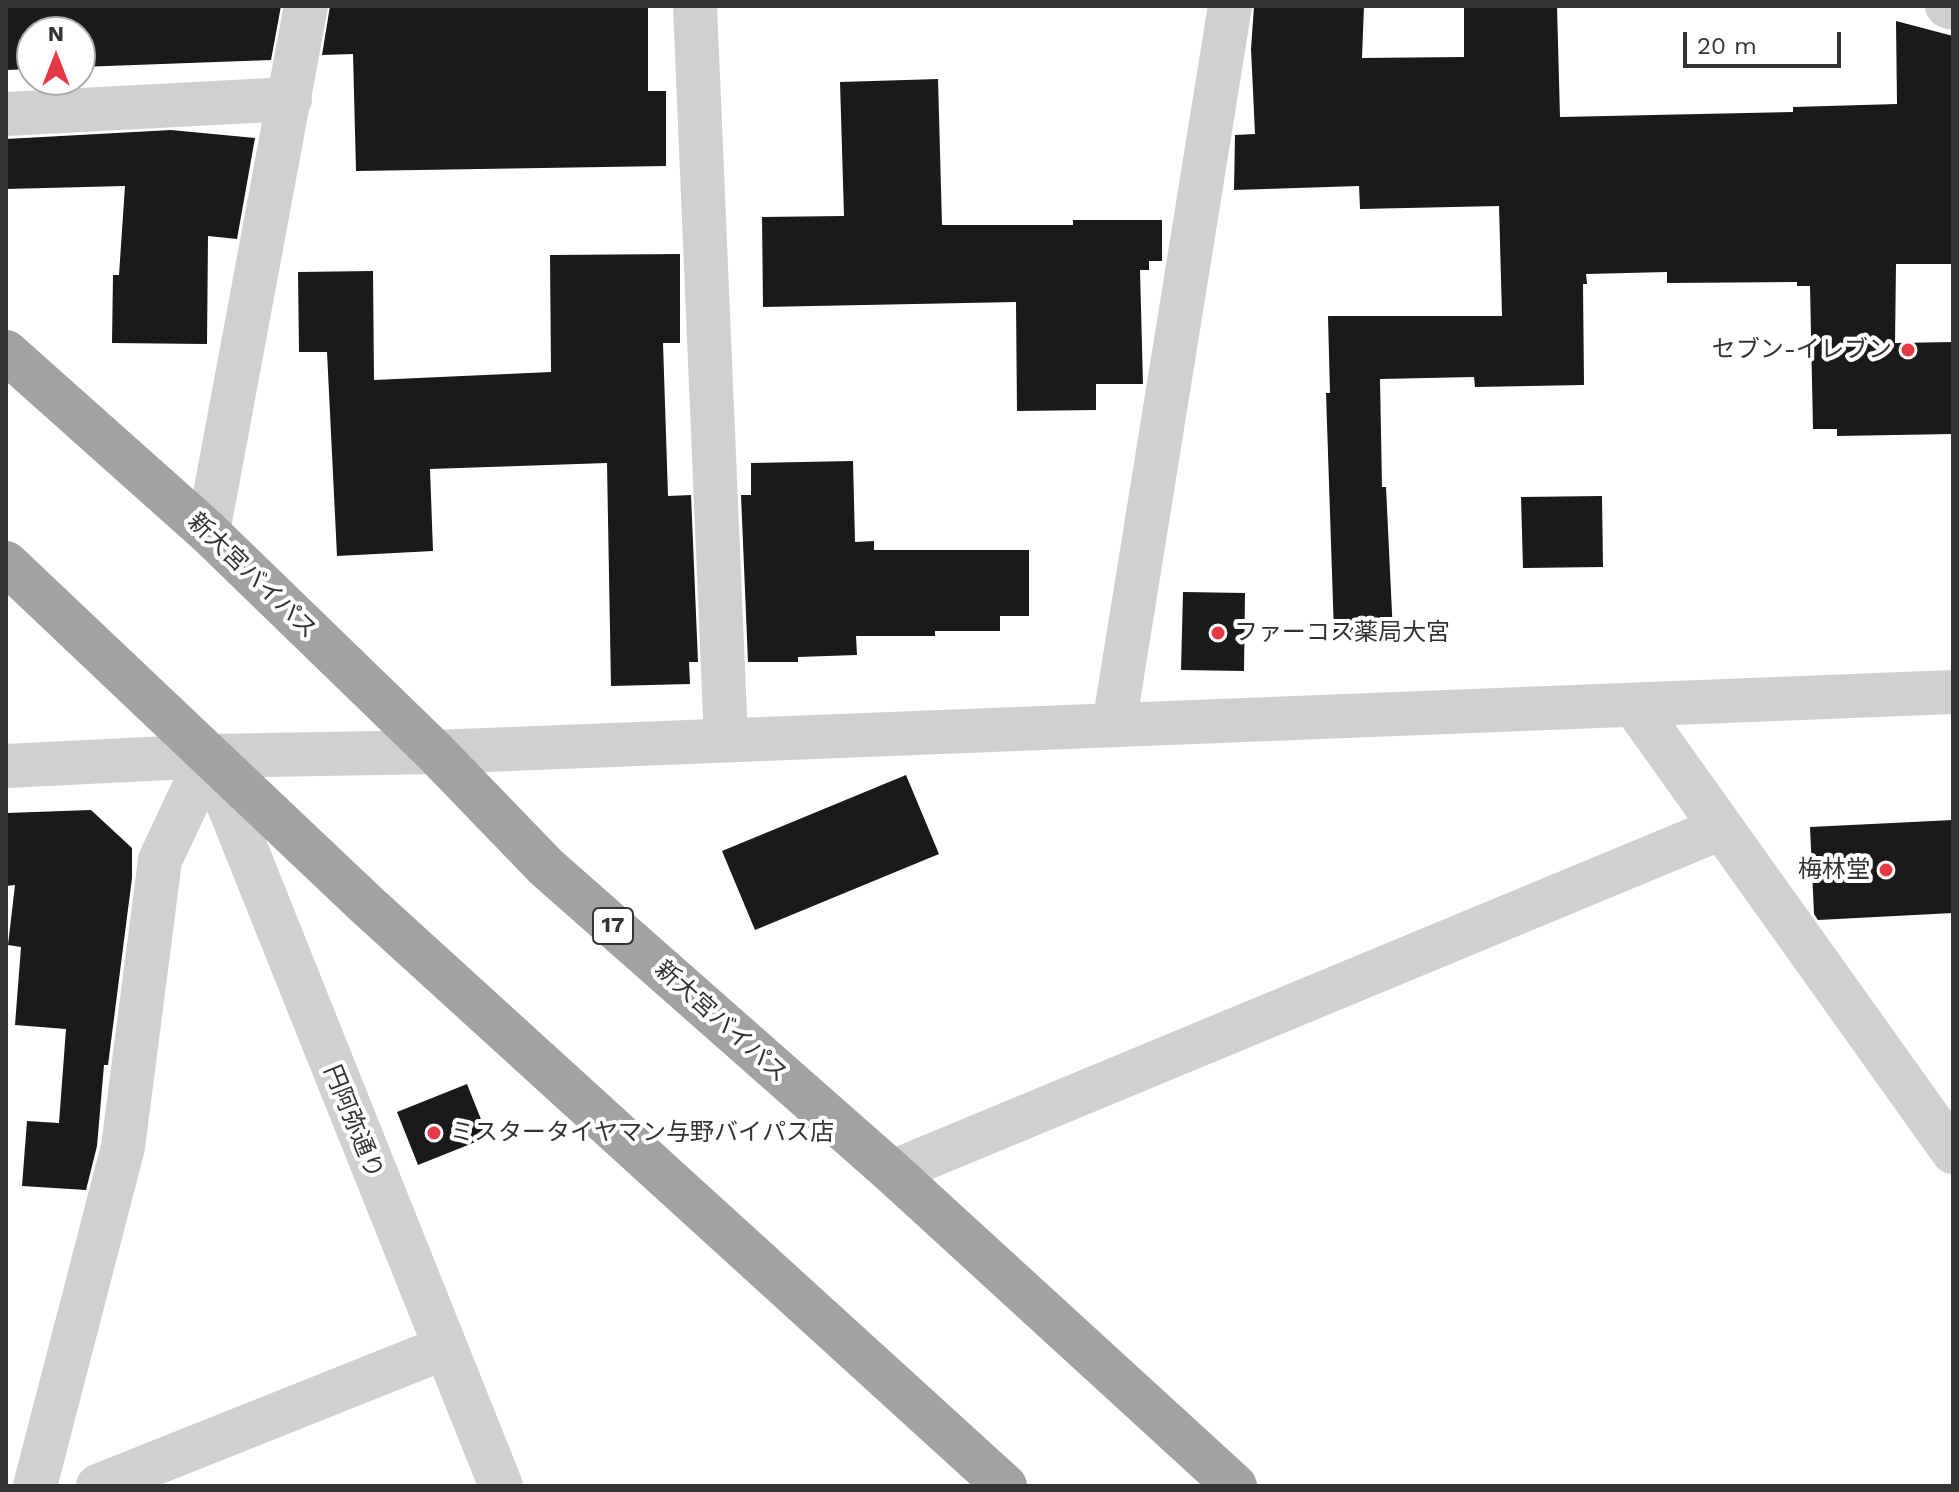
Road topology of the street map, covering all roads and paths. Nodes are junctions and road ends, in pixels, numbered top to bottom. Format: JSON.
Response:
{"nodes":[{"id":1,"x":306,"y":6,"type":"edge"},
{"id":2,"x":695,"y":6,"type":"edge"},
{"id":3,"x":1230,"y":6,"type":"edge"},
{"id":4,"x":1947,"y":6,"type":"edge"},
{"id":5,"x":1953,"y":8,"type":"edge"},
{"id":6,"x":290,"y":99,"type":"junction"},
{"id":7,"x":6,"y":114,"type":"edge"},
{"id":8,"x":6,"y":352,"type":"edge"},
{"id":9,"x":208,"y":532,"type":"junction"},
{"id":10,"x":6,"y":563,"type":"edge"},
{"id":11,"x":1953,"y":692,"type":"edge"},
{"id":12,"x":1634,"y":705,"type":"junction"},
{"id":13,"x":1114,"y":725,"type":"junction"},
{"id":14,"x":726,"y":740,"type":"junction"},
{"id":15,"x":435,"y":752,"type":"junction"},
{"id":16,"x":209,"y":756,"type":"junction"},
{"id":17,"x":6,"y":766,"type":"edge"},
{"id":18,"x":1719,"y":829,"type":"junction"},
{"id":19,"x":1953,"y":1152,"type":"edge"},
{"id":20,"x":892,"y":1172,"type":"junction"},
{"id":21,"x":444,"y":1348,"type":"junction"},
{"id":22,"x":35,"y":1486,"type":"edge"},
{"id":23,"x":98,"y":1486,"type":"edge"},
{"id":24,"x":501,"y":1486,"type":"edge"},
{"id":25,"x":1005,"y":1486,"type":"edge"},
{"id":26,"x":1235,"y":1486,"type":"edge"}],
"edges":[{"from":1,"to":6,"type":"street"},
{"from":2,"to":14,"type":"street"},
{"from":3,"to":13,"type":"street"},
{"from":4,"to":5,"type":"street"},
{"from":6,"to":7,"type":"street"},
{"from":6,"to":9,"type":"street"},
{"from":8,"to":9,"type":"highway","name":"新大宮バイパス","number":"17"},
{"from":9,"to":15,"type":"highway","name":"新大宮バイパス","number":"17"},
{"from":10,"to":16,"type":"highway"},
{"from":11,"to":12,"type":"street"},
{"from":12,"to":13,"type":"street"},
{"from":12,"to":18,"type":"street"},
{"from":13,"to":14,"type":"street"},
{"from":14,"to":15,"type":"street"},
{"from":15,"to":16,"type":"street"},
{"from":15,"to":20,"type":"highway","name":"新大宮バイパス","number":"17"},
{"from":16,"to":17,"type":"street"},
{"from":16,"to":21,"type":"street","name":"円阿弥通り"},
{"from":16,"to":22,"type":"street"},
{"from":16,"to":25,"type":"highway"},
{"from":18,"to":19,"type":"street"},
{"from":18,"to":20,"type":"street"},
{"from":20,"to":26,"type":"highway","name":"新大宮バイパス","number":"17"},
{"from":21,"to":23,"type":"street"},
{"from":21,"to":24,"type":"street","name":"円阿弥通り"}]}
